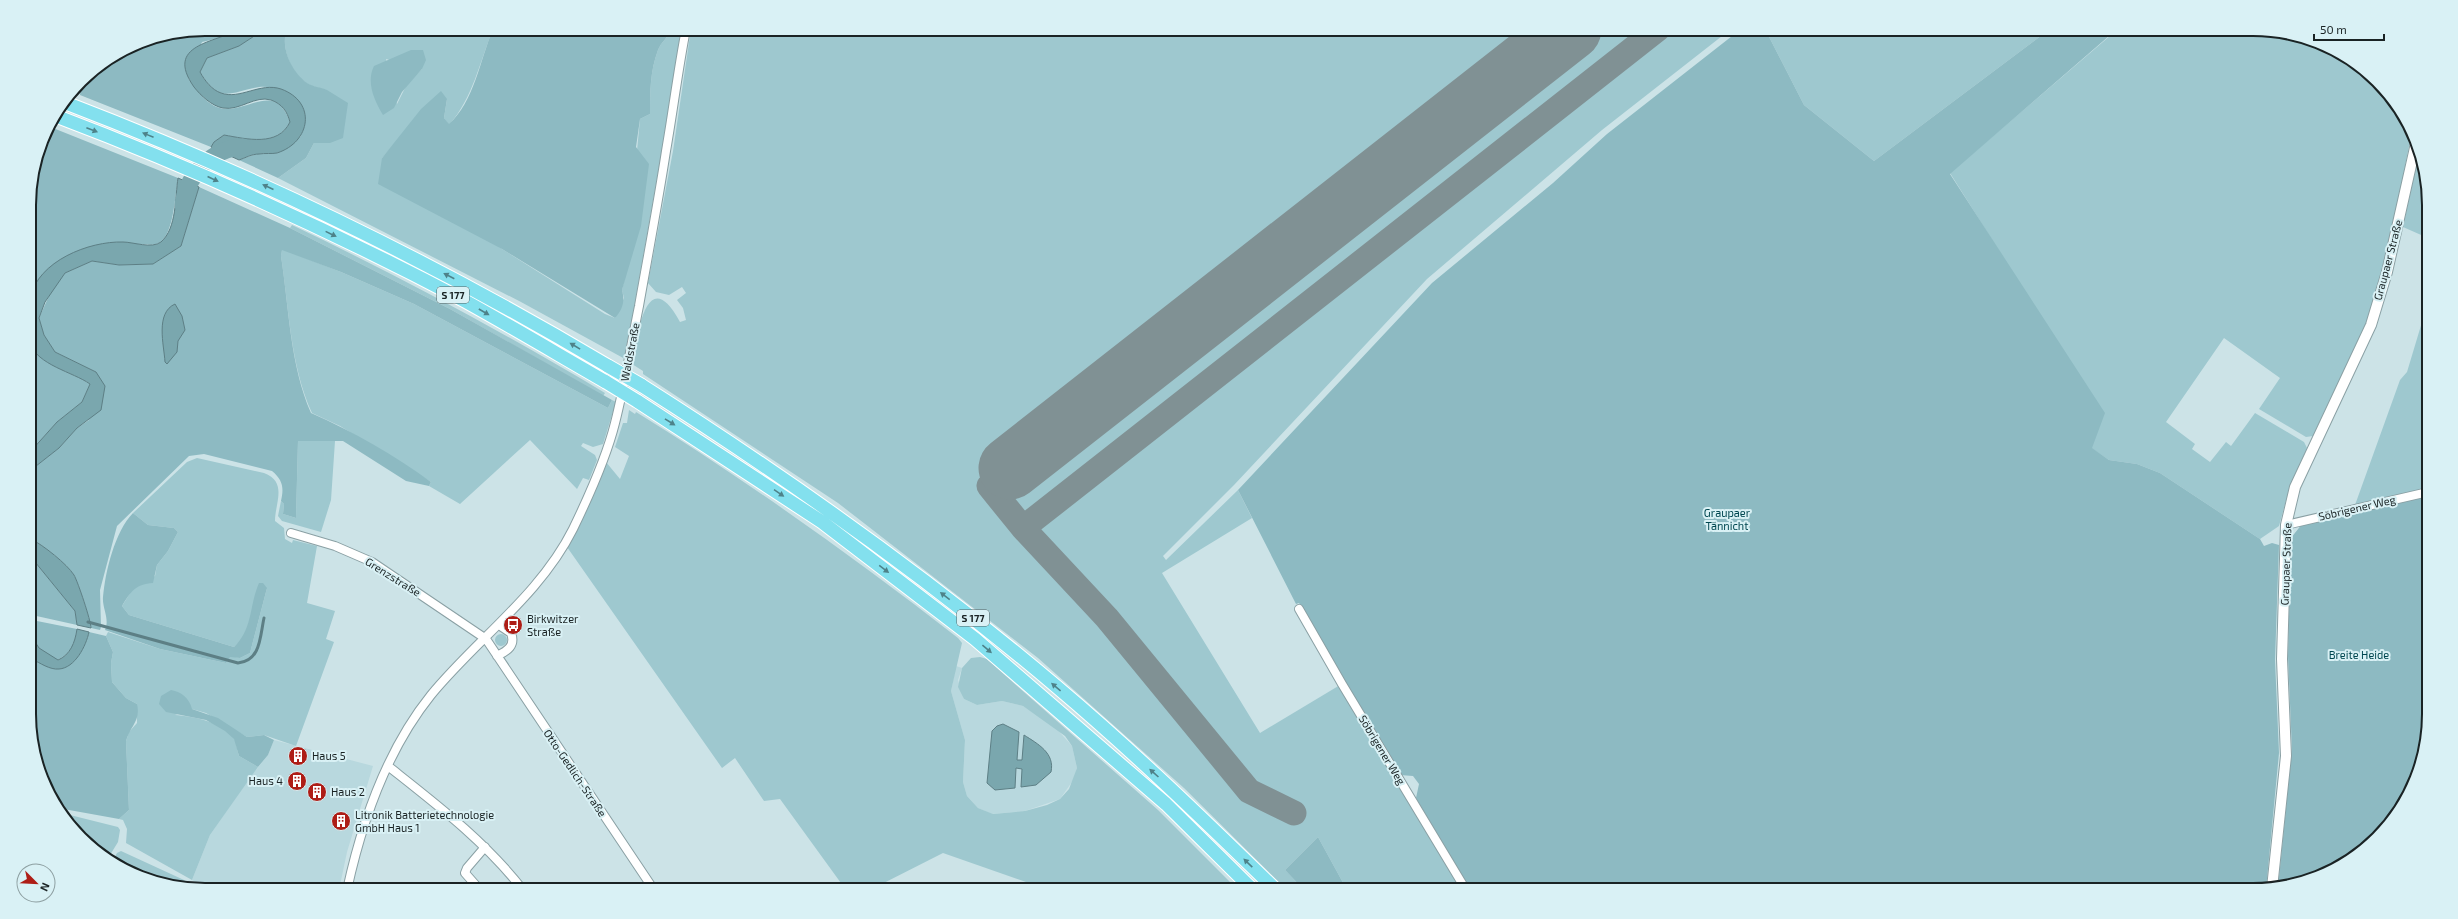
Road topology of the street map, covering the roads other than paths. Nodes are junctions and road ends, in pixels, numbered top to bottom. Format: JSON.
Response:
{"nodes":[{"id":1,"x":685,"y":36,"type":"edge"},
{"id":2,"x":69,"y":104,"type":"edge"},
{"id":3,"x":61,"y":118,"type":"edge"},
{"id":4,"x":2414,"y":153,"type":"edge"},
{"id":5,"x":2422,"y":493,"type":"edge"},
{"id":6,"x":2286,"y":524,"type":"junction"},
{"id":7,"x":291,"y":533,"type":"dead end"},
{"id":8,"x":1299,"y":609,"type":"dead end"},
{"id":9,"x":499,"y":625,"type":"junction"},
{"id":10,"x":486,"y":639,"type":"junction"},
{"id":11,"x":497,"y":656,"type":"junction"},
{"id":12,"x":388,"y":766,"type":"junction"},
{"id":13,"x":485,"y":847,"type":"junction"},
{"id":14,"x":2273,"y":882,"type":"edge"},
{"id":15,"x":349,"y":883,"type":"edge"},
{"id":16,"x":474,"y":883,"type":"edge"},
{"id":17,"x":517,"y":883,"type":"edge"},
{"id":18,"x":649,"y":883,"type":"edge"},
{"id":19,"x":1246,"y":883,"type":"edge"},
{"id":20,"x":1269,"y":883,"type":"edge"},
{"id":21,"x":1462,"y":883,"type":"edge"}],
"edges":[{"from":1,"to":9,"type":"street","name":"Waldstraße"},
{"from":20,"to":2,"type":"highway","number":"S 177","one_way":true,"bridge":true},
{"from":3,"to":19,"type":"highway","number":"S 177","one_way":true,"bridge":true},
{"from":4,"to":6,"type":"street","name":"Graupaer Straße"},
{"from":5,"to":6,"type":"street","name":"Söbrigener Weg"},
{"from":6,"to":14,"type":"street","name":"Graupaer Straße"},
{"from":7,"to":10,"type":"street","name":"Grenzstraße"},
{"from":8,"to":21,"type":"street","name":"Söbrigener Weg"},
{"from":9,"to":10,"type":"street","name":"Waldstraße"},
{"from":9,"to":11,"type":"street"},
{"from":10,"to":11,"type":"street","name":"Otto-Gedlich-Straße"},
{"from":10,"to":12,"type":"street"},
{"from":11,"to":18,"type":"street","name":"Otto-Gedlich-Straße"},
{"from":12,"to":13,"type":"street"},
{"from":12,"to":15,"type":"street"},
{"from":13,"to":16,"type":"street"},
{"from":13,"to":17,"type":"street"}]}
